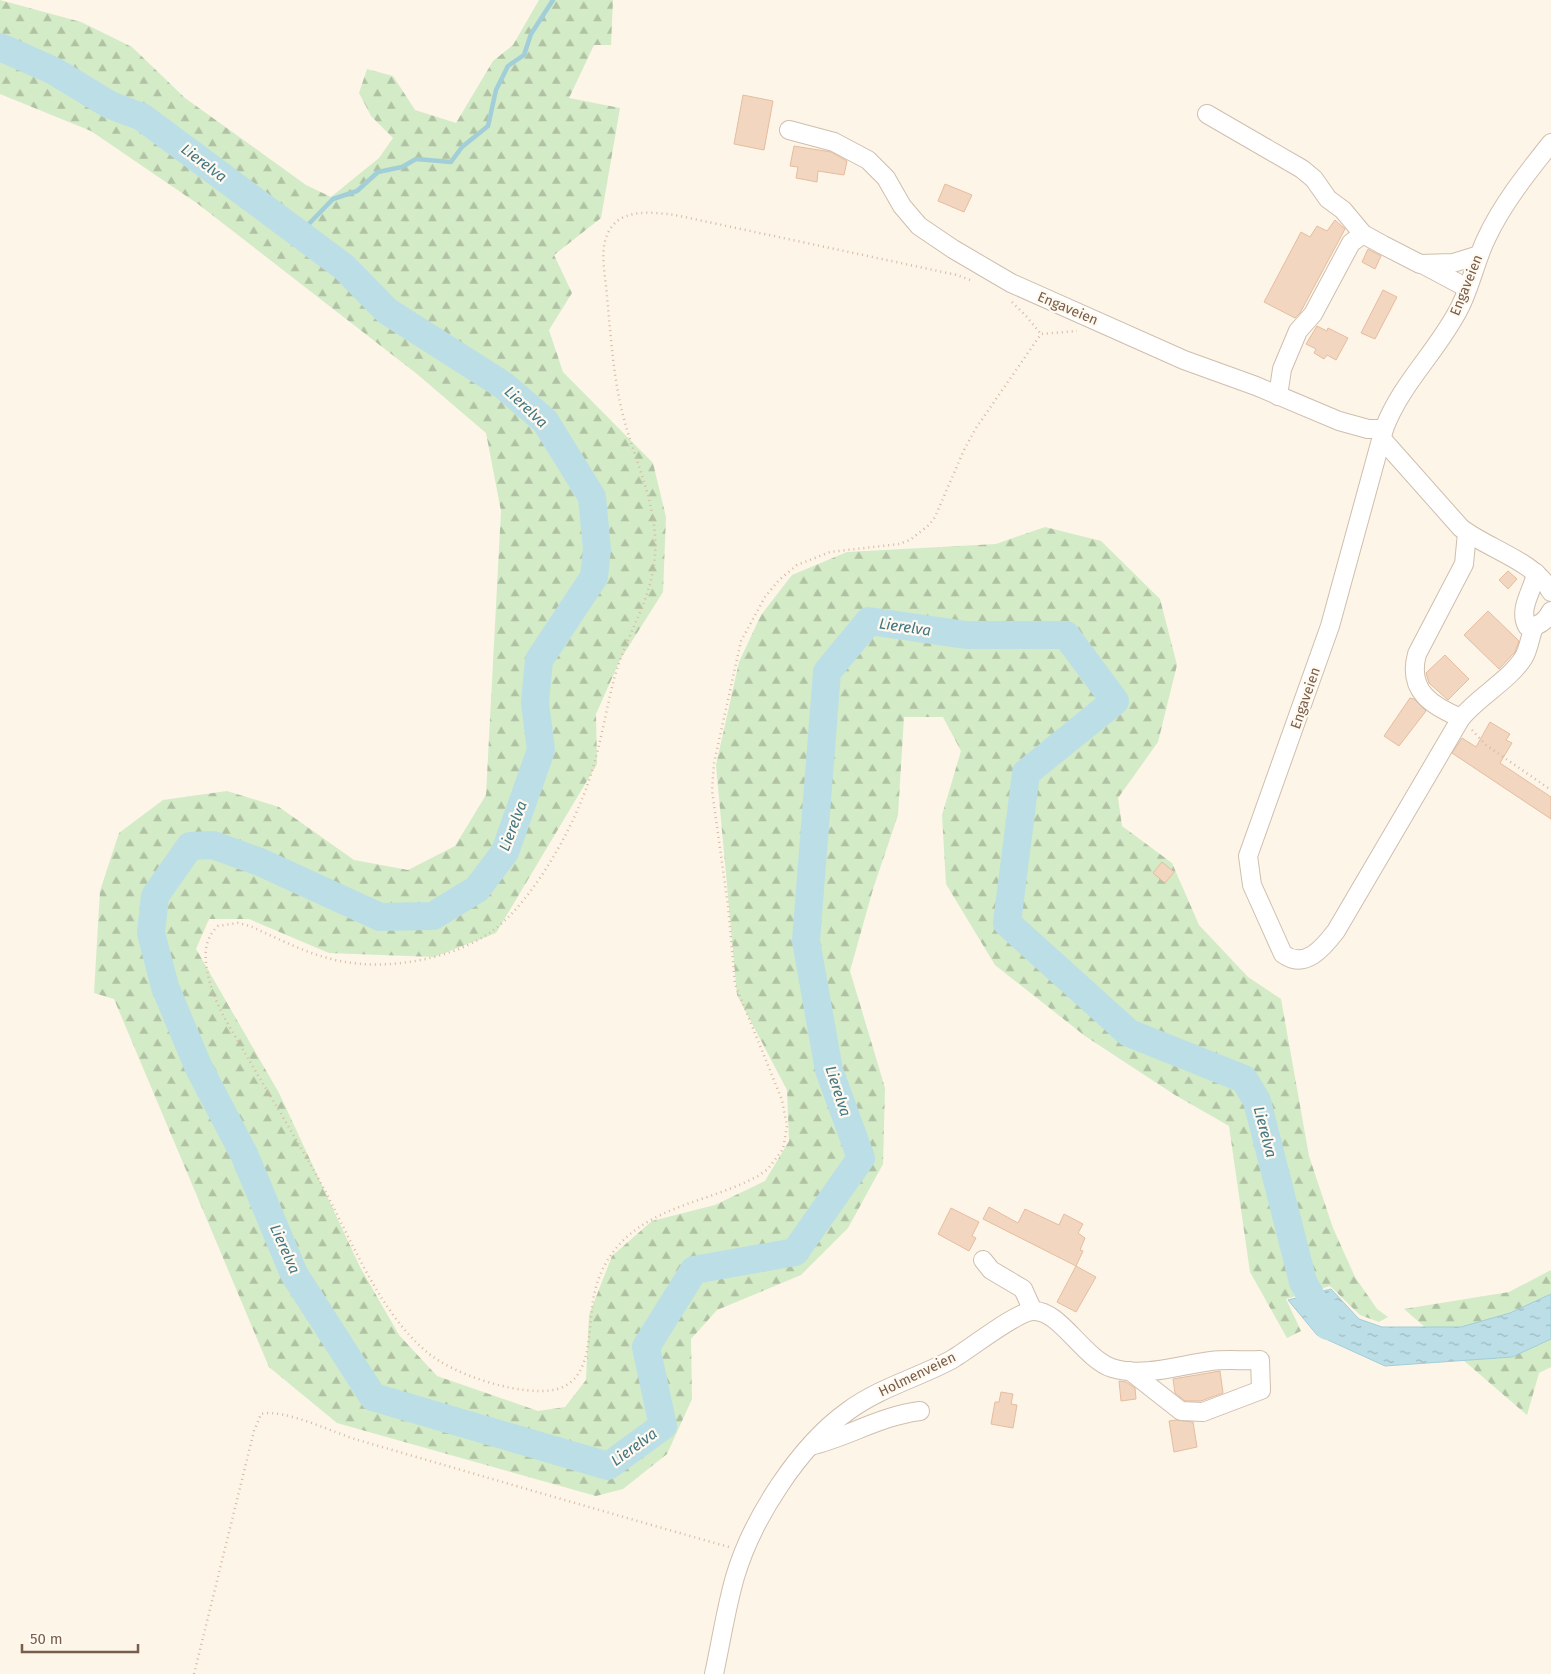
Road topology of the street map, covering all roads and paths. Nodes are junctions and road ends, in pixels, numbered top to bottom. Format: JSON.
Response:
{"nodes":[{"id":1,"x":1207,"y":114,"type":"dead end"},
{"id":2,"x":789,"y":130,"type":"dead end"},
{"id":3,"x":1551,"y":143,"type":"edge"},
{"id":4,"x":1363,"y":234,"type":"junction"},
{"id":5,"x":1479,"y":255,"type":"junction"},
{"id":6,"x":1420,"y":264,"type":"junction"},
{"id":7,"x":978,"y":282,"type":"dead end"},
{"id":8,"x":1467,"y":288,"type":"junction"},
{"id":9,"x":1010,"y":300,"type":"dead end"},
{"id":10,"x":1278,"y":396,"type":"junction"},
{"id":11,"x":1383,"y":434,"type":"junction"},
{"id":12,"x":1467,"y":533,"type":"junction"},
{"id":13,"x":1536,"y":573,"type":"junction"},
{"id":14,"x":1551,"y":592,"type":"edge"},
{"id":15,"x":1551,"y":611,"type":"edge"},
{"id":16,"x":1534,"y":627,"type":"junction"},
{"id":17,"x":1461,"y":718,"type":"junction"},
{"id":18,"x":1551,"y":790,"type":"edge"},
{"id":19,"x":983,"y":1260,"type":"dead end"},
{"id":20,"x":1032,"y":1311,"type":"junction"},
{"id":21,"x":1130,"y":1371,"type":"junction"},
{"id":22,"x":920,"y":1411,"type":"dead end"},
{"id":23,"x":810,"y":1446,"type":"junction"},
{"id":24,"x":744,"y":1553,"type":"junction"},
{"id":25,"x":194,"y":1674,"type":"edge"},
{"id":26,"x":714,"y":1674,"type":"edge"}],
"edges":[{"from":1,"to":4,"type":"street"},
{"from":2,"to":10,"type":"street","name":"Engaveien"},
{"from":3,"to":5,"type":"street","name":"Engaveien"},
{"from":4,"to":6,"type":"street"},
{"from":4,"to":10,"type":"street"},
{"from":5,"to":6,"type":"street"},
{"from":5,"to":8,"type":"street","name":"Engaveien"},
{"from":6,"to":8,"type":"street"},
{"from":7,"to":9,"type":"path"},
{"from":8,"to":11,"type":"street","name":"Engaveien"},
{"from":10,"to":11,"type":"street","name":"Engaveien"},
{"from":11,"to":12,"type":"street"},
{"from":11,"to":17,"type":"street","name":"Engaveien"},
{"from":12,"to":13,"type":"street"},
{"from":12,"to":17,"type":"street"},
{"from":13,"to":14,"type":"street"},
{"from":13,"to":16,"type":"street"},
{"from":15,"to":16,"type":"street"},
{"from":16,"to":17,"type":"street"},
{"from":17,"to":18,"type":"path"},
{"from":19,"to":20,"type":"street"},
{"from":20,"to":21,"type":"street"},
{"from":20,"to":23,"type":"street","name":"Holmenveien"},
{"from":21,"to":21,"type":"street"},
{"from":22,"to":23,"type":"street"},
{"from":23,"to":24,"type":"street","name":"Holmenveien"},
{"from":24,"to":25,"type":"path"},
{"from":24,"to":26,"type":"street","name":"Holmenveien"}]}
